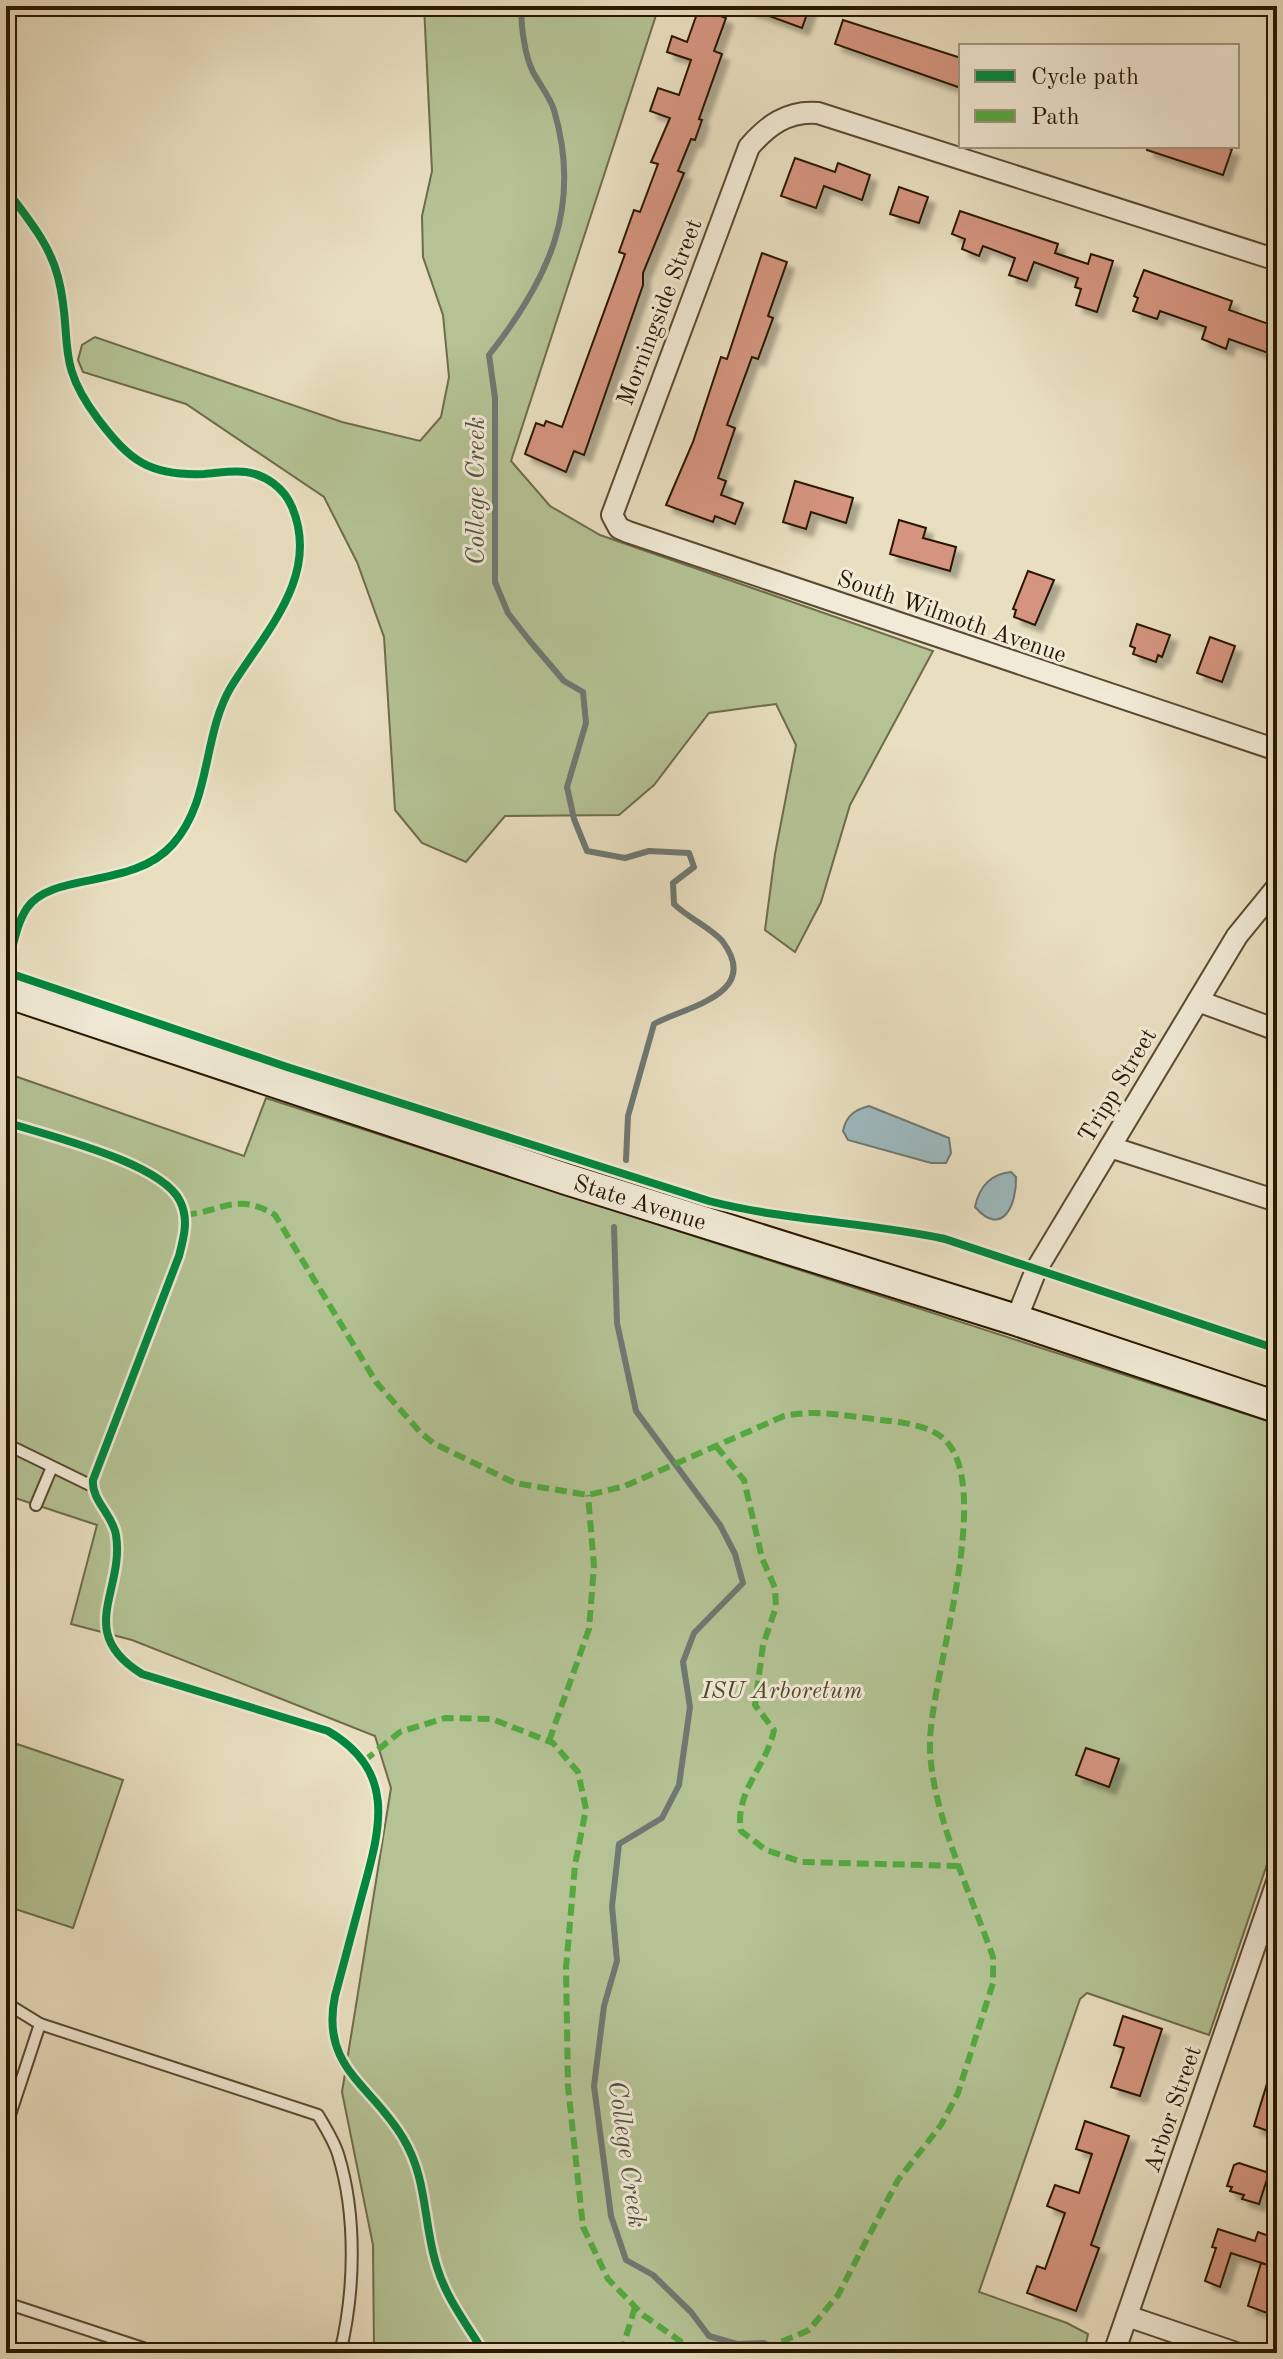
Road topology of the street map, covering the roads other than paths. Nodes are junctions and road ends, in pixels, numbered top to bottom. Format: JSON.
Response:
{"nodes":[{"id":1,"x":1277,"y":260,"type":"edge"},
{"id":2,"x":613,"y":522,"type":"joint"},
{"id":3,"x":1277,"y":750,"type":"edge"},
{"id":4,"x":1277,"y":887,"type":"edge"},
{"id":5,"x":6,"y":992,"type":"edge"},
{"id":6,"x":1198,"y":1001,"type":"junction"},
{"id":7,"x":1277,"y":1030,"type":"edge"},
{"id":8,"x":1110,"y":1147,"type":"junction"},
{"id":9,"x":1277,"y":1201,"type":"edge"},
{"id":10,"x":1016,"y":1320,"type":"junction"},
{"id":11,"x":1277,"y":1407,"type":"edge"},
{"id":12,"x":6,"y":1444,"type":"edge"},
{"id":13,"x":52,"y":1467,"type":"junction"},
{"id":14,"x":92,"y":1486,"type":"dead end"},
{"id":15,"x":36,"y":1505,"type":"dead end"},
{"id":16,"x":1277,"y":1882,"type":"edge"},
{"id":17,"x":6,"y":2003,"type":"edge"},
{"id":18,"x":40,"y":2024,"type":"junction"},
{"id":19,"x":6,"y":2127,"type":"edge"},
{"id":20,"x":6,"y":2303,"type":"edge"},
{"id":21,"x":1127,"y":2316,"type":"junction"},
{"id":22,"x":158,"y":2353,"type":"edge"},
{"id":23,"x":340,"y":2353,"type":"edge"},
{"id":24,"x":1114,"y":2353,"type":"edge"},
{"id":25,"x":1236,"y":2353,"type":"edge"}],
"edges":[{"from":1,"to":2,"type":"street","name":"Morningside Street"},
{"from":2,"to":3,"type":"street","name":"South Wilmoth Avenue"},
{"from":4,"to":6,"type":"street","name":"Tripp Street"},
{"from":5,"to":10,"type":"street","name":"State Avenue"},
{"from":6,"to":7,"type":"street"},
{"from":6,"to":8,"type":"street","name":"Tripp Street"},
{"from":8,"to":9,"type":"street"},
{"from":8,"to":10,"type":"street","name":"Tripp Street"},
{"from":10,"to":11,"type":"street","name":"State Avenue"},
{"from":12,"to":13,"type":"lane"},
{"from":13,"to":14,"type":"lane"},
{"from":13,"to":15,"type":"lane"},
{"from":16,"to":21,"type":"street","name":"Arbor Street"},
{"from":17,"to":18,"type":"lane"},
{"from":18,"to":19,"type":"lane"},
{"from":18,"to":23,"type":"lane"},
{"from":20,"to":22,"type":"lane"},
{"from":21,"to":24,"type":"street","name":"Arbor Street"},
{"from":21,"to":25,"type":"street"}]}
